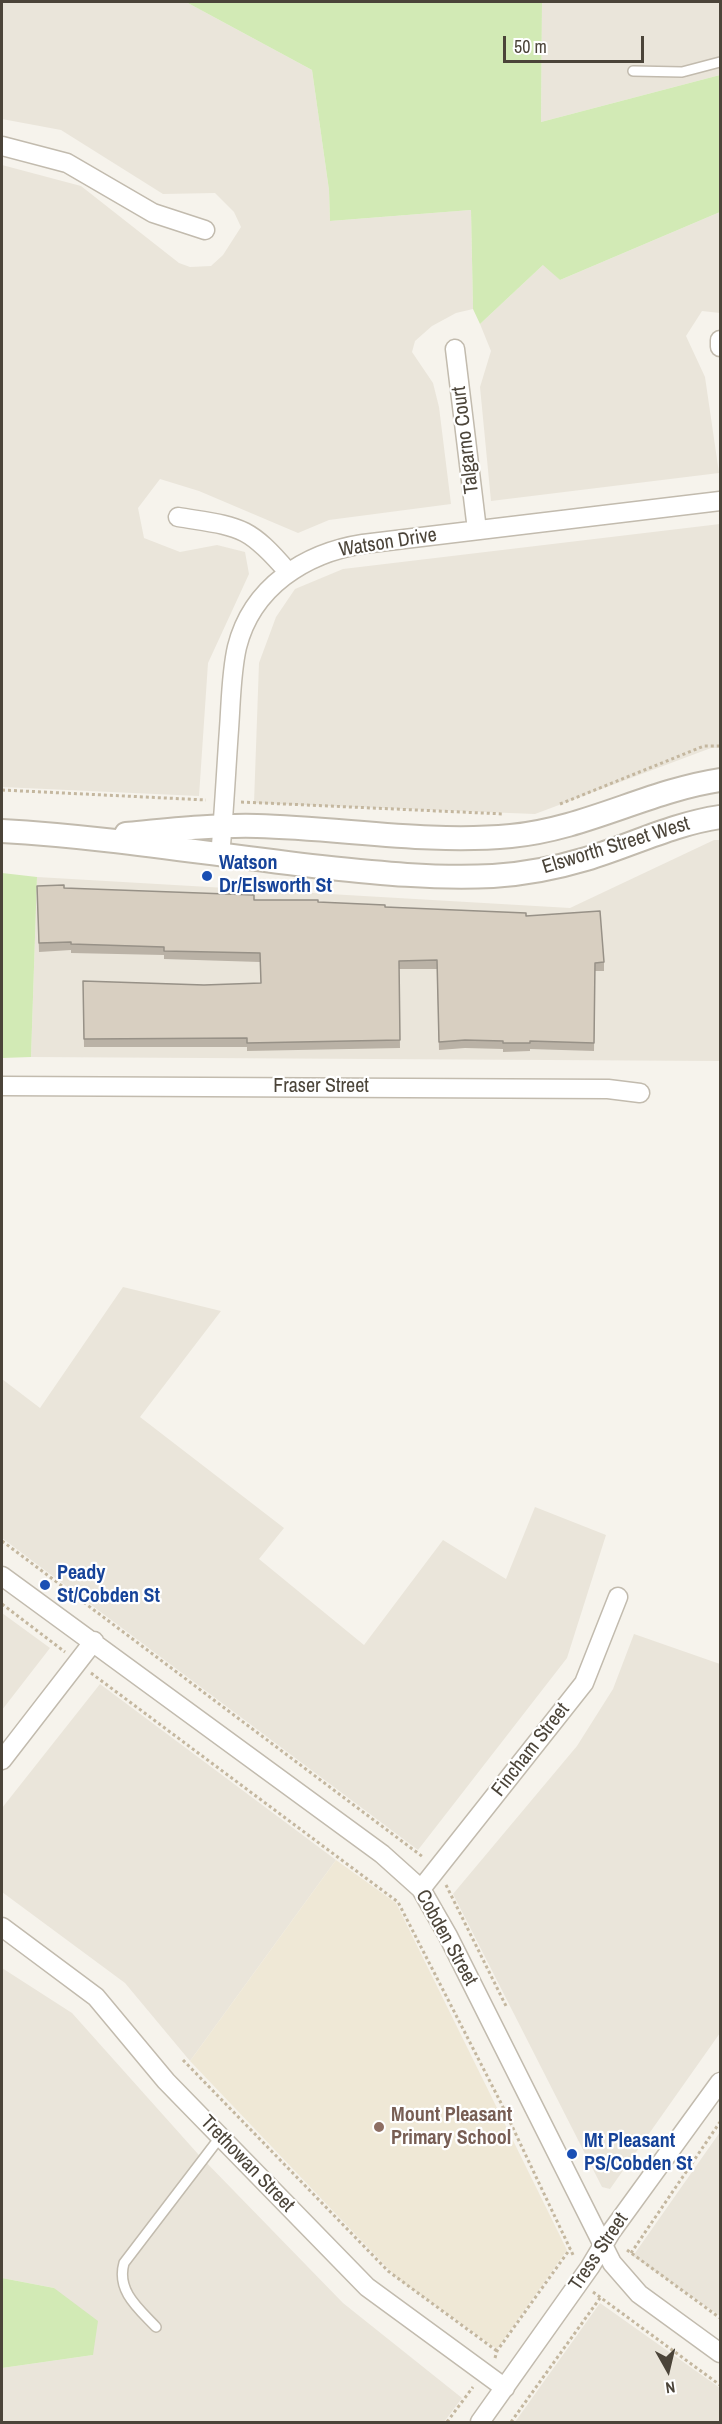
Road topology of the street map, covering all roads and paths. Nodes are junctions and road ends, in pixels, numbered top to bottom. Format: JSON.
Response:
{"nodes":[{"id":1,"x":720,"y":62,"type":"edge"},
{"id":2,"x":633,"y":71,"type":"dead end"},
{"id":3,"x":2,"y":146,"type":"edge"},
{"id":4,"x":205,"y":230,"type":"dead end"},
{"id":5,"x":454,"y":349,"type":"dead end"},
{"id":6,"x":720,"y":501,"type":"edge"},
{"id":7,"x":178,"y":517,"type":"dead end"},
{"id":8,"x":477,"y":530,"type":"junction"},
{"id":9,"x":288,"y":572,"type":"junction"},
{"id":10,"x":720,"y":746,"type":"edge"},
{"id":11,"x":720,"y":780,"type":"edge"},
{"id":12,"x":2,"y":790,"type":"edge"},
{"id":13,"x":234,"y":799,"type":"junction"},
{"id":14,"x":560,"y":804,"type":"dead end"},
{"id":15,"x":515,"y":815,"type":"dead end"},
{"id":16,"x":720,"y":818,"type":"edge"},
{"id":17,"x":222,"y":826,"type":"junction"},
{"id":18,"x":2,"y":831,"type":"edge"},
{"id":19,"x":82,"y":836,"type":"junction"},
{"id":20,"x":220,"y":856,"type":"junction"},
{"id":21,"x":2,"y":1086,"type":"edge"},
{"id":22,"x":640,"y":1093,"type":"dead end"},
{"id":23,"x":2,"y":1541,"type":"edge"},
{"id":24,"x":2,"y":1576,"type":"edge"},
{"id":25,"x":618,"y":1597,"type":"dead end"},
{"id":26,"x":2,"y":1604,"type":"edge"},
{"id":27,"x":94,"y":1641,"type":"junction"},
{"id":28,"x":78,"y":1662,"type":"junction"},
{"id":29,"x":2,"y":1760,"type":"edge"},
{"id":30,"x":435,"y":1870,"type":"junction"},
{"id":31,"x":421,"y":1889,"type":"junction"},
{"id":32,"x":2,"y":1927,"type":"edge"},
{"id":33,"x":506,"y":2007,"type":"dead end"},
{"id":34,"x":183,"y":2060,"type":"dead end"},
{"id":35,"x":720,"y":2082,"type":"edge"},
{"id":36,"x":720,"y":2122,"type":"edge"},
{"id":37,"x":221,"y":2136,"type":"junction"},
{"id":38,"x":614,"y":2228,"type":"junction"},
{"id":39,"x":603,"y":2246,"type":"junction"},
{"id":40,"x":570,"y":2249,"type":"junction"},
{"id":41,"x":632,"y":2253,"type":"junction"},
{"id":42,"x":584,"y":2277,"type":"junction"},
{"id":43,"x":600,"y":2298,"type":"junction"},
{"id":44,"x":720,"y":2318,"type":"edge"},
{"id":45,"x":156,"y":2327,"type":"dead end"},
{"id":46,"x":497,"y":2351,"type":"junction"},
{"id":47,"x":720,"y":2353,"type":"edge"},
{"id":48,"x":481,"y":2372,"type":"junction"},
{"id":49,"x":720,"y":2385,"type":"edge"},
{"id":50,"x":505,"y":2388,"type":"junction"},
{"id":51,"x":447,"y":2422,"type":"edge"},
{"id":52,"x":480,"y":2422,"type":"edge"},
{"id":53,"x":511,"y":2422,"type":"edge"}],
"edges":[{"from":1,"to":2,"type":"lane"},
{"from":3,"to":4,"type":"street"},
{"from":5,"to":8,"type":"street","name":"Talgarno Court"},
{"from":6,"to":8,"type":"street","name":"Watson Drive"},
{"from":7,"to":9,"type":"street"},
{"from":8,"to":9,"type":"street","name":"Watson Drive"},
{"from":9,"to":13,"type":"street","name":"Watson Drive"},
{"from":10,"to":14,"type":"path"},
{"from":11,"to":17,"type":"street","name":"Elsworth Street West"},
{"from":12,"to":13,"type":"path"},
{"from":13,"to":15,"type":"path"},
{"from":13,"to":17,"type":"street","name":"Watson Drive"},
{"from":16,"to":20,"type":"street","name":"Elsworth Street West"},
{"from":17,"to":19,"type":"street","name":"Elsworth Street West"},
{"from":17,"to":20,"type":"street","name":"Watson Drive"},
{"from":18,"to":19,"type":"street","name":"Elsworth Street West"},
{"from":19,"to":20,"type":"street","name":"Elsworth Street West"},
{"from":21,"to":22,"type":"street","name":"Fraser Street"},
{"from":23,"to":30,"type":"path"},
{"from":24,"to":27,"type":"street","name":"Cobden Street"},
{"from":25,"to":30,"type":"street","name":"Fincham Street"},
{"from":26,"to":28,"type":"path"},
{"from":27,"to":28,"type":"street"},
{"from":27,"to":31,"type":"street","name":"Cobden Street"},
{"from":28,"to":29,"type":"street"},
{"from":28,"to":40,"type":"path"},
{"from":30,"to":31,"type":"street","name":"Fincham Street"},
{"from":30,"to":33,"type":"path"},
{"from":31,"to":39,"type":"street","name":"Cobden Street"},
{"from":32,"to":37,"type":"street","name":"Trethowan Street"},
{"from":34,"to":46,"type":"path"},
{"from":35,"to":38,"type":"street","name":"Tress Street"},
{"from":36,"to":41,"type":"path"},
{"from":37,"to":45,"type":"lane"},
{"from":37,"to":48,"type":"street","name":"Trethowan Street"},
{"from":38,"to":39,"type":"street","name":"Tress Street"},
{"from":38,"to":41,"type":"path"},
{"from":39,"to":42,"type":"street","name":"Tress Street"},
{"from":39,"to":47,"type":"street","name":"Cobden Street"},
{"from":40,"to":42,"type":"path"},
{"from":40,"to":46,"type":"path"},
{"from":41,"to":44,"type":"path"},
{"from":42,"to":43,"type":"path"},
{"from":42,"to":50,"type":"street","name":"Tress Street"},
{"from":43,"to":49,"type":"path"},
{"from":43,"to":53,"type":"path"},
{"from":46,"to":48,"type":"path"},
{"from":48,"to":50,"type":"street","name":"Trethowan Street"},
{"from":48,"to":51,"type":"path"},
{"from":50,"to":52,"type":"street","name":"Tress Street"}]}
